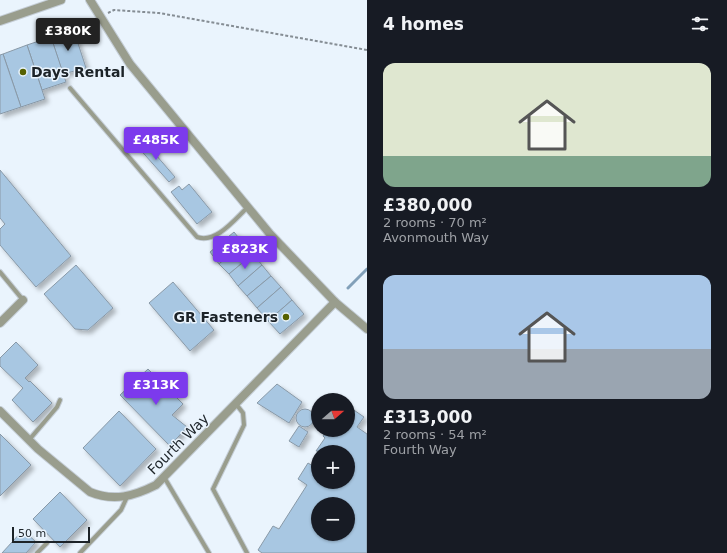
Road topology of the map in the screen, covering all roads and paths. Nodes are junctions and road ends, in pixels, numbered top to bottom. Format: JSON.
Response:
{"nodes":[{"id":1,"x":62,"y":0,"type":"edge"},
{"id":2,"x":90,"y":0,"type":"edge"},
{"id":3,"x":100,"y":18,"type":"junction"},
{"id":4,"x":0,"y":21,"type":"edge"},
{"id":5,"x":367,"y":50,"type":"edge"},
{"id":6,"x":70,"y":88,"type":"dead end"},
{"id":7,"x":248,"y":207,"type":"junction"},
{"id":8,"x":0,"y":272,"type":"edge"},
{"id":9,"x":23,"y":300,"type":"joint"},
{"id":10,"x":335,"y":302,"type":"junction"},
{"id":11,"x":0,"y":323,"type":"edge"},
{"id":12,"x":367,"y":329,"type":"edge"},
{"id":13,"x":60,"y":400,"type":"dead end"},
{"id":14,"x":236,"y":404,"type":"junction"},
{"id":15,"x":0,"y":410,"type":"edge"},
{"id":16,"x":29,"y":440,"type":"junction"},
{"id":17,"x":164,"y":476,"type":"junction"},
{"id":18,"x":128,"y":496,"type":"junction"},
{"id":19,"x":47,"y":543,"type":"dead end"},
{"id":20,"x":38,"y":553,"type":"edge"},
{"id":21,"x":80,"y":553,"type":"edge"},
{"id":22,"x":209,"y":553,"type":"edge"},
{"id":23,"x":247,"y":553,"type":"edge"}],
"edges":[{"from":1,"to":4,"type":"street"},
{"from":2,"to":3,"type":"street"},
{"from":3,"to":5,"type":"path"},
{"from":3,"to":7,"type":"street"},
{"from":6,"to":7,"type":"lane"},
{"from":7,"to":10,"type":"street"},
{"from":8,"to":9,"type":"lane"},
{"from":9,"to":11,"type":"street"},
{"from":10,"to":12,"type":"street"},
{"from":10,"to":14,"type":"street","name":"Fourth Way"},
{"from":13,"to":16,"type":"lane"},
{"from":14,"to":17,"type":"street","name":"Fourth Way"},
{"from":14,"to":23,"type":"lane"},
{"from":15,"to":16,"type":"street","name":"Fourth Way"},
{"from":16,"to":18,"type":"street","name":"Fourth Way"},
{"from":17,"to":18,"type":"street","name":"Fourth Way"},
{"from":17,"to":22,"type":"lane"},
{"from":18,"to":21,"type":"lane"},
{"from":19,"to":20,"type":"lane"}]}
